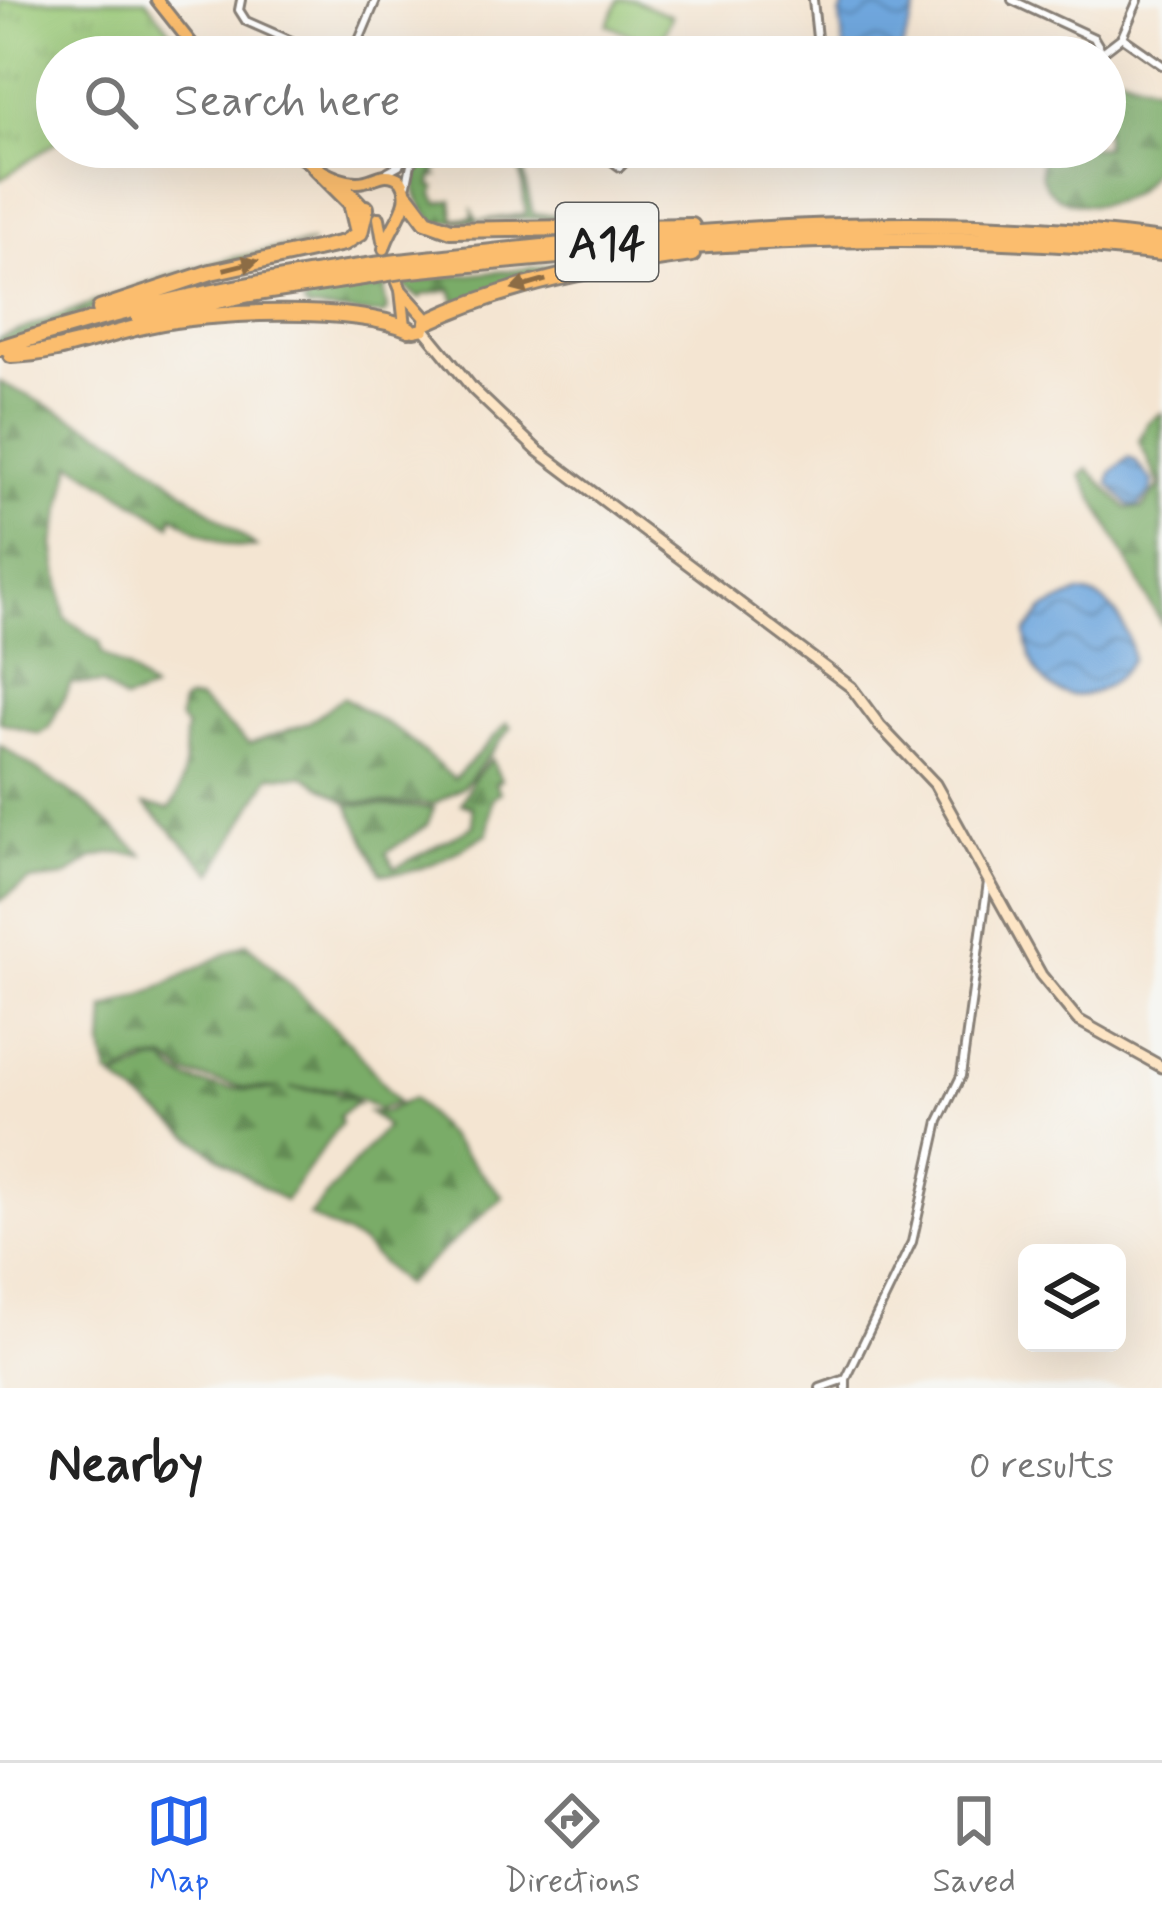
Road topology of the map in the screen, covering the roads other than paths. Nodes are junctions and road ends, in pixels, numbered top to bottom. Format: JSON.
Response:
{"nodes":[{"id":1,"x":157,"y":0,"type":"edge"},
{"id":2,"x":242,"y":0,"type":"edge"},
{"id":3,"x":376,"y":0,"type":"edge"},
{"id":4,"x":813,"y":0,"type":"edge"},
{"id":5,"x":1012,"y":0,"type":"edge"},
{"id":6,"x":1138,"y":0,"type":"edge"},
{"id":7,"x":185,"y":36,"type":"edge"},
{"id":8,"x":280,"y":36,"type":"edge"},
{"id":9,"x":361,"y":36,"type":"edge"},
{"id":10,"x":817,"y":36,"type":"edge"},
{"id":11,"x":1090,"y":36,"type":"edge"},
{"id":12,"x":1122,"y":36,"type":"edge"},
{"id":13,"x":1126,"y":40,"type":"edge"},
{"id":14,"x":1162,"y":65,"type":"edge"},
{"id":15,"x":316,"y":168,"type":"edge"},
{"id":16,"x":317,"y":168,"type":"edge"},
{"id":17,"x":393,"y":168,"type":"edge"},
{"id":18,"x":410,"y":168,"type":"edge"},
{"id":19,"x":378,"y":175,"type":"junction"},
{"id":20,"x":335,"y":176,"type":"junction"},
{"id":21,"x":407,"y":193,"type":"junction"},
{"id":22,"x":370,"y":210,"type":"junction"},
{"id":23,"x":397,"y":215,"type":"junction"},
{"id":24,"x":817,"y":229,"type":"junction"},
{"id":25,"x":352,"y":238,"type":"junction"},
{"id":26,"x":768,"y":241,"type":"junction"},
{"id":27,"x":1162,"y":241,"type":"edge"},
{"id":28,"x":384,"y":249,"type":"junction"},
{"id":29,"x":1162,"y":253,"type":"edge"},
{"id":30,"x":400,"y":266,"type":"junction"},
{"id":31,"x":375,"y":270,"type":"junction"},
{"id":32,"x":401,"y":290,"type":"junction"},
{"id":33,"x":420,"y":327,"type":"junction"},
{"id":34,"x":52,"y":331,"type":"junction"},
{"id":35,"x":4,"y":354,"type":"edge"},
{"id":36,"x":989,"y":878,"type":"junction"},
{"id":37,"x":1162,"y":1066,"type":"edge"},
{"id":38,"x":846,"y":1383,"type":"edge"},
{"id":39,"x":820,"y":1388,"type":"edge"}],
"edges":[{"from":1,"to":7,"type":"main road"},
{"from":2,"to":8,"type":"street"},
{"from":3,"to":9,"type":"street"},
{"from":4,"to":10,"type":"street"},
{"from":5,"to":11,"type":"street"},
{"from":6,"to":12,"type":"street"},
{"from":13,"to":14,"type":"street"},
{"from":15,"to":25,"type":"highway"},
{"from":16,"to":20,"type":"main road"},
{"from":17,"to":19,"type":"street"},
{"from":18,"to":21,"type":"street"},
{"from":19,"to":20,"type":"main road"},
{"from":19,"to":21,"type":"main road"},
{"from":19,"to":22,"type":"main road"},
{"from":20,"to":22,"type":"main road"},
{"from":21,"to":23,"type":"main road"},
{"from":21,"to":24,"type":"highway","number":"A14"},
{"from":22,"to":23,"type":"main road"},
{"from":22,"to":25,"type":"highway"},
{"from":22,"to":28,"type":"main road"},
{"from":23,"to":28,"type":"main road"},
{"from":24,"to":27,"type":"highway","number":"A14"},
{"from":24,"to":30,"type":"highway","number":"A14"},
{"from":34,"to":25,"type":"highway","number":"A14","one_way":true},
{"from":26,"to":29,"type":"highway","number":"A14"},
{"from":26,"to":30,"type":"highway","number":"A14"},
{"from":26,"to":33,"type":"highway","number":"A14","one_way":true},
{"from":28,"to":32,"type":"main road"},
{"from":30,"to":31,"type":"highway","number":"A14","bridge":true},
{"from":31,"to":34,"type":"highway","number":"A14"},
{"from":31,"to":35,"type":"highway","number":"A14"},
{"from":32,"to":33,"type":"main road"},
{"from":32,"to":33,"type":"main road"},
{"from":33,"to":35,"type":"highway"},
{"from":33,"to":36,"type":"street"},
{"from":34,"to":35,"type":"highway","number":"A14"},
{"from":36,"to":37,"type":"street"},
{"from":36,"to":38,"type":"street"},
{"from":38,"to":39,"type":"street"}]}
